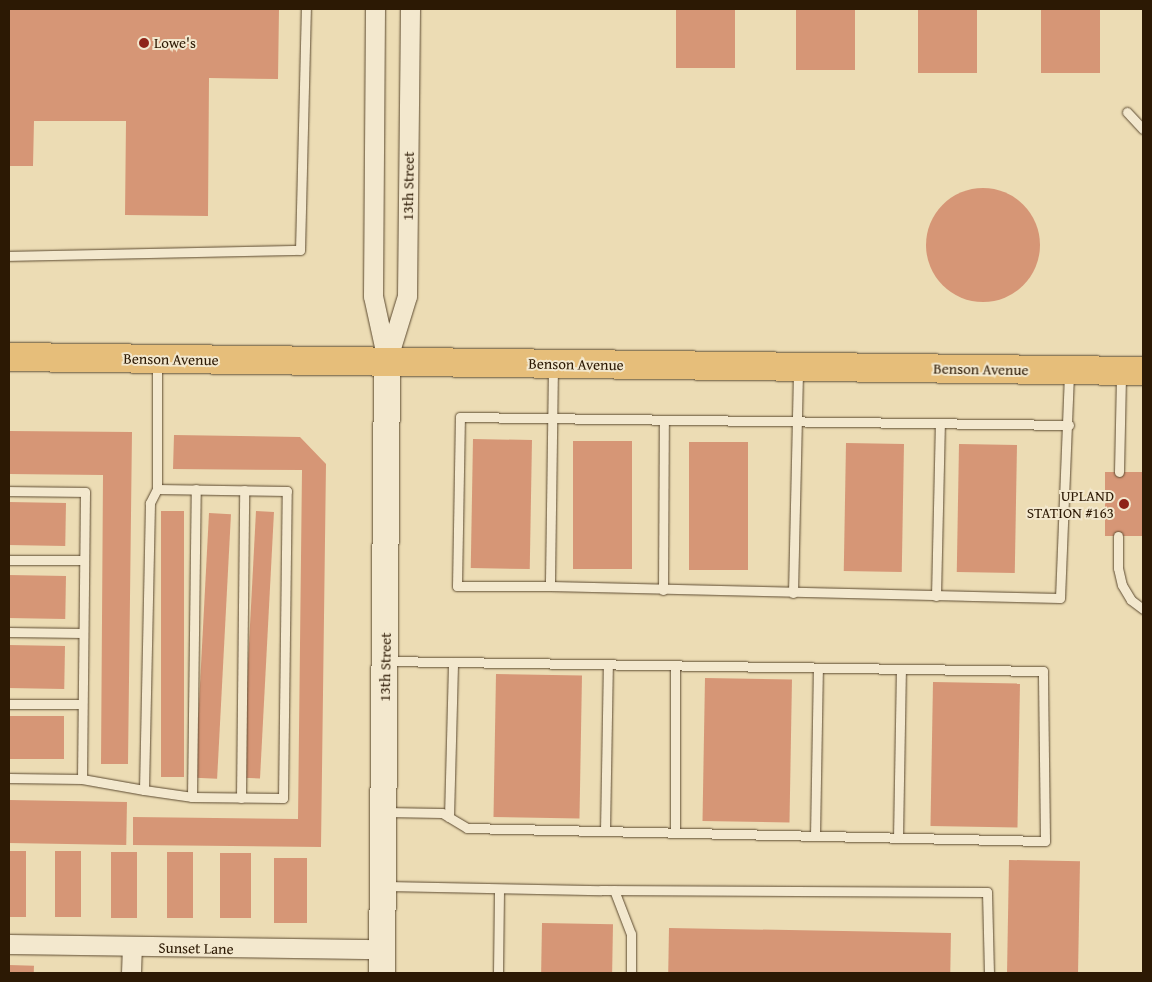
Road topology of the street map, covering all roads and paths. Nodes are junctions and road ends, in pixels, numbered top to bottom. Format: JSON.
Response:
{"nodes":[{"id":1,"x":306,"y":9,"type":"edge"},
{"id":2,"x":375,"y":9,"type":"edge"},
{"id":3,"x":410,"y":9,"type":"edge"},
{"id":4,"x":1127,"y":112,"type":"dead end"},
{"id":5,"x":1143,"y":129,"type":"edge"},
{"id":6,"x":9,"y":256,"type":"edge"},
{"id":7,"x":9,"y":357,"type":"edge"},
{"id":8,"x":157,"y":358,"type":"junction"},
{"id":9,"x":388,"y":361,"type":"junction"},
{"id":10,"x":553,"y":364,"type":"junction"},
{"id":11,"x":798,"y":367,"type":"junction"},
{"id":12,"x":1069,"y":370,"type":"junction"},
{"id":13,"x":1132,"y":371,"type":"edge"},
{"id":14,"x":553,"y":418,"type":"junction"},
{"id":15,"x":664,"y":421,"type":"junction"},
{"id":16,"x":797,"y":423,"type":"junction"},
{"id":17,"x":940,"y":424,"type":"junction"},
{"id":18,"x":1069,"y":424,"type":"junction"},
{"id":19,"x":1120,"y":472,"type":"dead end"},
{"id":20,"x":157,"y":489,"type":"junction"},
{"id":21,"x":196,"y":489,"type":"junction"},
{"id":22,"x":244,"y":490,"type":"junction"},
{"id":23,"x":9,"y":491,"type":"edge"},
{"id":24,"x":1118,"y":536,"type":"dead end"},
{"id":25,"x":9,"y":560,"type":"edge"},
{"id":26,"x":84,"y":560,"type":"junction"},
{"id":27,"x":550,"y":586,"type":"junction"},
{"id":28,"x":663,"y":590,"type":"junction"},
{"id":29,"x":793,"y":594,"type":"junction"},
{"id":30,"x":936,"y":596,"type":"junction"},
{"id":31,"x":1143,"y":610,"type":"edge"},
{"id":32,"x":9,"y":632,"type":"edge"},
{"id":33,"x":83,"y":633,"type":"junction"},
{"id":34,"x":385,"y":661,"type":"junction"},
{"id":35,"x":453,"y":662,"type":"junction"},
{"id":36,"x":608,"y":664,"type":"junction"},
{"id":37,"x":675,"y":665,"type":"junction"},
{"id":38,"x":818,"y":668,"type":"junction"},
{"id":39,"x":901,"y":669,"type":"junction"},
{"id":40,"x":9,"y":704,"type":"edge"},
{"id":41,"x":82,"y":704,"type":"junction"},
{"id":42,"x":9,"y":778,"type":"edge"},
{"id":43,"x":82,"y":779,"type":"junction"},
{"id":44,"x":144,"y":790,"type":"junction"},
{"id":45,"x":192,"y":797,"type":"junction"},
{"id":46,"x":241,"y":798,"type":"junction"},
{"id":47,"x":384,"y":812,"type":"junction"},
{"id":48,"x":449,"y":817,"type":"junction"},
{"id":49,"x":604,"y":831,"type":"junction"},
{"id":50,"x":675,"y":832,"type":"junction"},
{"id":51,"x":815,"y":836,"type":"junction"},
{"id":52,"x":898,"y":838,"type":"junction"},
{"id":53,"x":383,"y":885,"type":"junction"},
{"id":54,"x":499,"y":889,"type":"junction"},
{"id":55,"x":614,"y":890,"type":"junction"},
{"id":56,"x":9,"y":944,"type":"edge"},
{"id":57,"x":132,"y":947,"type":"junction"},
{"id":58,"x":382,"y":961,"type":"edge"},
{"id":59,"x":132,"y":973,"type":"edge"},
{"id":60,"x":498,"y":973,"type":"edge"},
{"id":61,"x":631,"y":973,"type":"edge"},
{"id":62,"x":989,"y":973,"type":"edge"}],
"edges":[{"from":1,"to":6,"type":"lane"},
{"from":2,"to":9,"type":"street","name":"13th Street"},
{"from":3,"to":9,"type":"street","name":"13th Street"},
{"from":4,"to":5,"type":"lane"},
{"from":7,"to":8,"type":"main road","name":"Benson Avenue"},
{"from":8,"to":9,"type":"main road","name":"Benson Avenue"},
{"from":8,"to":20,"type":"lane"},
{"from":9,"to":10,"type":"main road","name":"Benson Avenue"},
{"from":9,"to":34,"type":"street","name":"13th Street"},
{"from":10,"to":11,"type":"main road","name":"Benson Avenue"},
{"from":10,"to":14,"type":"lane"},
{"from":11,"to":12,"type":"main road","name":"Benson Avenue"},
{"from":11,"to":16,"type":"lane"},
{"from":12,"to":13,"type":"main road","name":"Benson Avenue"},
{"from":12,"to":18,"type":"lane"},
{"from":13,"to":19,"type":"lane"},
{"from":14,"to":15,"type":"lane"},
{"from":14,"to":27,"type":"lane"},
{"from":14,"to":27,"type":"lane"},
{"from":15,"to":16,"type":"lane"},
{"from":15,"to":28,"type":"lane"},
{"from":16,"to":17,"type":"lane"},
{"from":16,"to":29,"type":"lane"},
{"from":17,"to":18,"type":"lane"},
{"from":17,"to":30,"type":"lane"},
{"from":18,"to":30,"type":"lane"},
{"from":20,"to":21,"type":"lane"},
{"from":20,"to":44,"type":"lane"},
{"from":21,"to":22,"type":"lane"},
{"from":21,"to":45,"type":"lane"},
{"from":22,"to":46,"type":"lane"},
{"from":22,"to":46,"type":"lane"},
{"from":23,"to":26,"type":"lane"},
{"from":24,"to":31,"type":"lane"},
{"from":25,"to":26,"type":"lane"},
{"from":26,"to":33,"type":"lane"},
{"from":27,"to":28,"type":"lane"},
{"from":28,"to":29,"type":"lane"},
{"from":29,"to":30,"type":"lane"},
{"from":32,"to":33,"type":"lane"},
{"from":33,"to":41,"type":"lane"},
{"from":34,"to":35,"type":"lane"},
{"from":34,"to":47,"type":"street","name":"13th Street"},
{"from":35,"to":36,"type":"lane"},
{"from":35,"to":48,"type":"lane"},
{"from":36,"to":37,"type":"lane"},
{"from":36,"to":49,"type":"lane"},
{"from":37,"to":38,"type":"lane"},
{"from":37,"to":50,"type":"lane"},
{"from":38,"to":39,"type":"lane"},
{"from":38,"to":51,"type":"lane"},
{"from":39,"to":52,"type":"lane"},
{"from":39,"to":52,"type":"lane"},
{"from":40,"to":41,"type":"lane"},
{"from":41,"to":43,"type":"lane"},
{"from":42,"to":43,"type":"lane"},
{"from":43,"to":44,"type":"lane"},
{"from":44,"to":45,"type":"lane"},
{"from":45,"to":46,"type":"lane"},
{"from":47,"to":48,"type":"lane"},
{"from":47,"to":53,"type":"street","name":"13th Street"},
{"from":48,"to":49,"type":"lane"},
{"from":49,"to":50,"type":"lane"},
{"from":50,"to":51,"type":"lane"},
{"from":51,"to":52,"type":"lane"},
{"from":53,"to":54,"type":"lane"},
{"from":53,"to":58,"type":"street","name":"13th Street"},
{"from":54,"to":55,"type":"lane"},
{"from":54,"to":60,"type":"lane"},
{"from":55,"to":61,"type":"lane"},
{"from":55,"to":62,"type":"lane"},
{"from":56,"to":57,"type":"street","name":"Sunset Lane"},
{"from":57,"to":58,"type":"street","name":"Sunset Lane"},
{"from":57,"to":59,"type":"street"}]}
